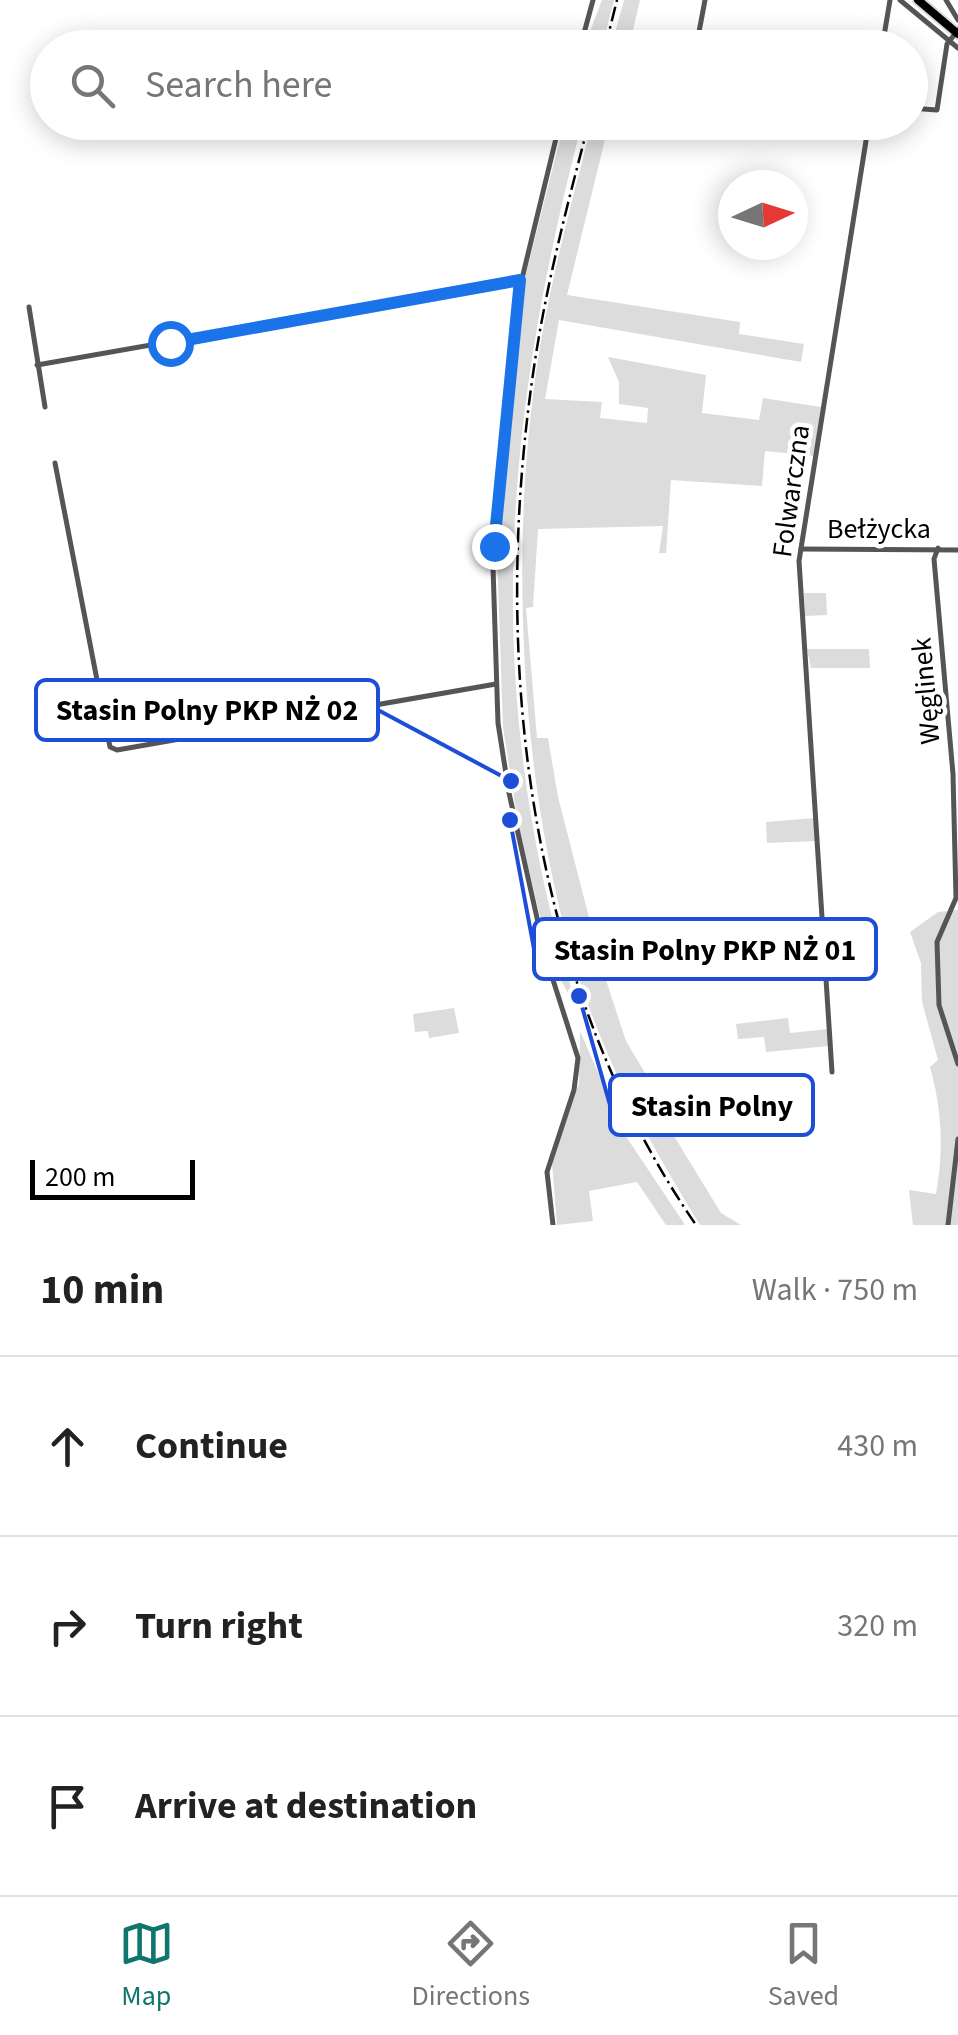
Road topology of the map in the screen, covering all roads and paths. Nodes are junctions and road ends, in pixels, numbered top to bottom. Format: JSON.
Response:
{"nodes":[{"id":1,"x":592,"y":0,"type":"edge"},
{"id":2,"x":706,"y":0,"type":"edge"},
{"id":3,"x":890,"y":0,"type":"edge"},
{"id":4,"x":900,"y":0,"type":"edge"},
{"id":5,"x":918,"y":0,"type":"edge"},
{"id":6,"x":946,"y":0,"type":"edge"},
{"id":7,"x":958,"y":20,"type":"edge"},
{"id":8,"x":584,"y":30,"type":"edge"},
{"id":9,"x":700,"y":30,"type":"edge"},
{"id":10,"x":885,"y":30,"type":"edge"},
{"id":11,"x":957,"y":32,"type":"edge"},
{"id":12,"x":948,"y":40,"type":"junction"},
{"id":13,"x":958,"y":48,"type":"edge"},
{"id":14,"x":928,"y":109,"type":"edge"},
{"id":15,"x":555,"y":140,"type":"edge"},
{"id":16,"x":867,"y":140,"type":"edge"},
{"id":17,"x":520,"y":280,"type":"junction"},
{"id":18,"x":29,"y":307,"type":"dead end"},
{"id":19,"x":38,"y":364,"type":"junction"},
{"id":20,"x":45,"y":407,"type":"dead end"},
{"id":21,"x":55,"y":463,"type":"dead end"},
{"id":22,"x":938,"y":548,"type":"junction"},
{"id":23,"x":801,"y":549,"type":"junction"},
{"id":24,"x":958,"y":550,"type":"edge"},
{"id":25,"x":497,"y":684,"type":"junction"},
{"id":26,"x":958,"y":1064,"type":"edge"},
{"id":27,"x":832,"y":1072,"type":"dead end"},
{"id":28,"x":958,"y":1139,"type":"edge"},
{"id":29,"x":553,"y":1225,"type":"edge"},
{"id":30,"x":948,"y":1225,"type":"edge"}],
"edges":[{"from":1,"to":8,"type":"street"},
{"from":2,"to":9,"type":"street"},
{"from":3,"to":10,"type":"street"},
{"from":4,"to":12,"type":"street"},
{"from":5,"to":11,"type":"main road"},
{"from":6,"to":7,"type":"street"},
{"from":11,"to":12,"type":"street"},
{"from":12,"to":13,"type":"street"},
{"from":12,"to":14,"type":"street"},
{"from":15,"to":17,"type":"street"},
{"from":16,"to":23,"type":"street","name":"Folwarczna"},
{"from":17,"to":19,"type":"street"},
{"from":17,"to":25,"type":"street"},
{"from":18,"to":19,"type":"street"},
{"from":19,"to":20,"type":"street"},
{"from":21,"to":25,"type":"street"},
{"from":22,"to":23,"type":"street","name":"Bełżycka"},
{"from":22,"to":24,"type":"street","name":"Bełżycka"},
{"from":22,"to":26,"type":"street","name":"Węglinek"},
{"from":23,"to":27,"type":"street","name":"Folwarczna"},
{"from":25,"to":29,"type":"street"},
{"from":28,"to":30,"type":"street"}]}
